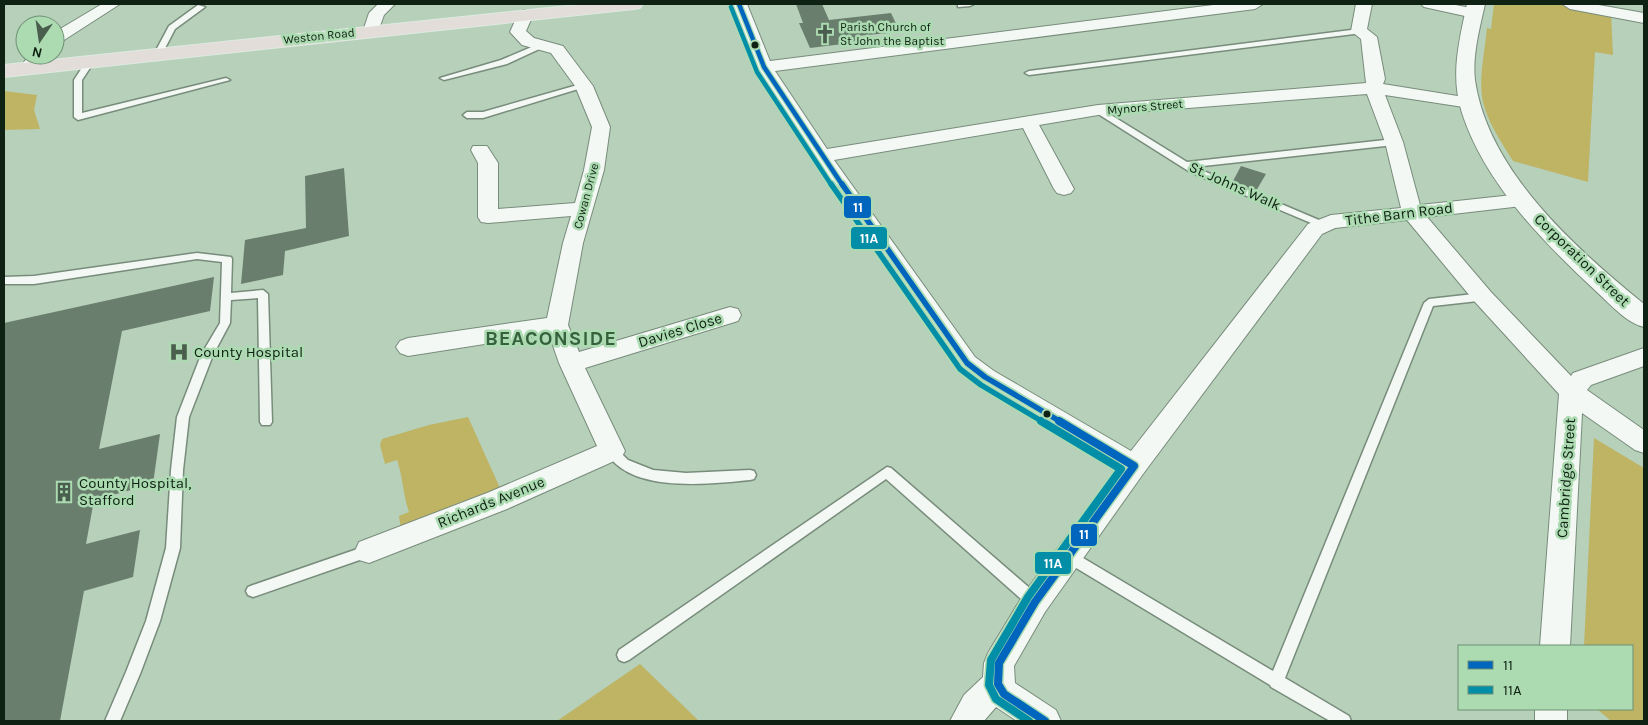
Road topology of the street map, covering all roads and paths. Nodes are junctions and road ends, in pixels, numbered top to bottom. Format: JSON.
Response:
{"nodes":[{"id":1,"x":112,"y":4,"type":"edge"},
{"id":2,"x":387,"y":4,"type":"edge"},
{"id":3,"x":634,"y":4,"type":"edge"},
{"id":4,"x":739,"y":4,"type":"edge"},
{"id":5,"x":970,"y":4,"type":"edge"},
{"id":6,"x":1255,"y":4,"type":"edge"},
{"id":7,"x":1364,"y":4,"type":"edge"},
{"id":8,"x":1429,"y":4,"type":"edge"},
{"id":9,"x":1570,"y":4,"type":"edge"},
{"id":10,"x":961,"y":5,"type":"edge"},
{"id":11,"x":201,"y":7,"type":"dead end"},
{"id":12,"x":1475,"y":8,"type":"edge"},
{"id":13,"x":525,"y":15,"type":"junction"},
{"id":14,"x":1644,"y":18,"type":"edge"},
{"id":15,"x":371,"y":31,"type":"junction"},
{"id":16,"x":1359,"y":31,"type":"junction"},
{"id":17,"x":65,"y":33,"type":"edge"},
{"id":18,"x":544,"y":45,"type":"junction"},
{"id":19,"x":158,"y":54,"type":"junction"},
{"id":20,"x":65,"y":62,"type":"edge"},
{"id":21,"x":90,"y":62,"type":"junction"},
{"id":22,"x":23,"y":65,"type":"edge"},
{"id":23,"x":764,"y":67,"type":"junction"},
{"id":24,"x":4,"y":71,"type":"edge"},
{"id":25,"x":1030,"y":73,"type":"dead end"},
{"id":26,"x":444,"y":78,"type":"dead end"},
{"id":27,"x":226,"y":80,"type":"dead end"},
{"id":28,"x":584,"y":86,"type":"junction"},
{"id":29,"x":1374,"y":88,"type":"junction"},
{"id":30,"x":1470,"y":103,"type":"junction"},
{"id":31,"x":1098,"y":110,"type":"junction"},
{"id":32,"x":467,"y":115,"type":"dead end"},
{"id":33,"x":1028,"y":121,"type":"junction"},
{"id":34,"x":1394,"y":142,"type":"junction"},
{"id":35,"x":480,"y":150,"type":"dead end"},
{"id":36,"x":822,"y":156,"type":"junction"},
{"id":37,"x":1185,"y":165,"type":"junction"},
{"id":38,"x":1064,"y":188,"type":"dead end"},
{"id":39,"x":1522,"y":200,"type":"junction"},
{"id":40,"x":582,"y":209,"type":"junction"},
{"id":41,"x":1412,"y":213,"type":"junction"},
{"id":42,"x":1323,"y":225,"type":"junction"},
{"id":43,"x":4,"y":280,"type":"edge"},
{"id":44,"x":226,"y":297,"type":"junction"},
{"id":45,"x":1483,"y":297,"type":"junction"},
{"id":46,"x":730,"y":315,"type":"dead end"},
{"id":47,"x":1644,"y":318,"type":"edge"},
{"id":48,"x":558,"y":326,"type":"junction"},
{"id":49,"x":408,"y":347,"type":"dead end"},
{"id":50,"x":1644,"y":357,"type":"edge"},
{"id":51,"x":571,"y":363,"type":"junction"},
{"id":52,"x":1571,"y":392,"type":"junction"},
{"id":53,"x":266,"y":422,"type":"dead end"},
{"id":54,"x":1644,"y":443,"type":"edge"},
{"id":55,"x":612,"y":451,"type":"junction"},
{"id":56,"x":1134,"y":466,"type":"junction"},
{"id":57,"x":750,"y":475,"type":"dead end"},
{"id":58,"x":369,"y":551,"type":"joint"},
{"id":59,"x":1068,"y":556,"type":"junction"},
{"id":60,"x":253,"y":591,"type":"dead end"},
{"id":61,"x":1035,"y":602,"type":"junction"},
{"id":62,"x":1555,"y":645,"type":"edge"},
{"id":63,"x":624,"y":654,"type":"dead end"},
{"id":64,"x":1276,"y":682,"type":"junction"},
{"id":65,"x":998,"y":684,"type":"junction"},
{"id":66,"x":112,"y":721,"type":"edge"},
{"id":67,"x":966,"y":721,"type":"edge"},
{"id":68,"x":1044,"y":721,"type":"edge"},
{"id":69,"x":1344,"y":721,"type":"edge"}],
"edges":[{"from":1,"to":17,"type":"street"},
{"from":2,"to":15,"type":"street"},
{"from":3,"to":13,"type":"highway","name":"Weston Road"},
{"from":4,"to":23,"type":"street"},
{"from":5,"to":10,"type":"lane"},
{"from":6,"to":23,"type":"street"},
{"from":7,"to":16,"type":"street"},
{"from":8,"to":12,"type":"street"},
{"from":9,"to":14,"type":"street"},
{"from":11,"to":19,"type":"lane"},
{"from":12,"to":30,"type":"street","name":"Corporation Street"},
{"from":13,"to":15,"type":"highway","name":"Weston Road"},
{"from":13,"to":18,"type":"street","name":"Cowan Drive"},
{"from":15,"to":19,"type":"highway","name":"Weston Road"},
{"from":16,"to":25,"type":"lane"},
{"from":16,"to":29,"type":"street"},
{"from":18,"to":26,"type":"lane"},
{"from":18,"to":28,"type":"street","name":"Cowan Drive"},
{"from":19,"to":21,"type":"highway","name":"Weston Road"},
{"from":20,"to":21,"type":"highway","name":"Weston Road"},
{"from":21,"to":27,"type":"lane"},
{"from":22,"to":24,"type":"highway","name":"Weston Road"},
{"from":23,"to":36,"type":"street"},
{"from":28,"to":32,"type":"lane"},
{"from":28,"to":40,"type":"street","name":"Cowan Drive"},
{"from":29,"to":30,"type":"street","name":"Mynors Street"},
{"from":29,"to":31,"type":"street","name":"Mynors Street"},
{"from":29,"to":34,"type":"street"},
{"from":30,"to":39,"type":"street","name":"Corporation Street"},
{"from":31,"to":33,"type":"street","name":"Mynors Street"},
{"from":31,"to":37,"type":"lane","name":"St. Johns Walk"},
{"from":33,"to":36,"type":"street","name":"Mynors Street"},
{"from":33,"to":38,"type":"street"},
{"from":34,"to":37,"type":"lane"},
{"from":34,"to":41,"type":"street"},
{"from":35,"to":40,"type":"street"},
{"from":36,"to":56,"type":"street"},
{"from":37,"to":42,"type":"lane","name":"St. Johns Walk"},
{"from":39,"to":41,"type":"street","name":"Tithe Barn Road"},
{"from":39,"to":47,"type":"street","name":"Corporation Street"},
{"from":40,"to":48,"type":"street","name":"Cowan Drive"},
{"from":41,"to":42,"type":"street","name":"Tithe Barn Road"},
{"from":41,"to":45,"type":"street"},
{"from":42,"to":56,"type":"street","name":"Tithe Barn Road"},
{"from":43,"to":44,"type":"lane"},
{"from":44,"to":53,"type":"lane"},
{"from":44,"to":66,"type":"lane"},
{"from":45,"to":52,"type":"street"},
{"from":45,"to":64,"type":"lane"},
{"from":46,"to":51,"type":"street","name":"Davies Close"},
{"from":48,"to":49,"type":"street"},
{"from":48,"to":51,"type":"street","name":"Cowan Drive"},
{"from":50,"to":52,"type":"street"},
{"from":51,"to":55,"type":"street","name":"Cowan Drive"},
{"from":52,"to":54,"type":"street"},
{"from":52,"to":62,"type":"street","name":"Cambridge Street"},
{"from":55,"to":57,"type":"lane"},
{"from":55,"to":58,"type":"street","name":"Richards Avenue"},
{"from":56,"to":59,"type":"street","name":"Tithe Barn Road"},
{"from":58,"to":60,"type":"lane"},
{"from":59,"to":61,"type":"street","name":"Tithe Barn Road"},
{"from":59,"to":64,"type":"lane"},
{"from":61,"to":63,"type":"lane"},
{"from":61,"to":65,"type":"street","name":"Tithe Barn Road"},
{"from":64,"to":69,"type":"lane"},
{"from":65,"to":67,"type":"street"},
{"from":65,"to":68,"type":"street"}]}
